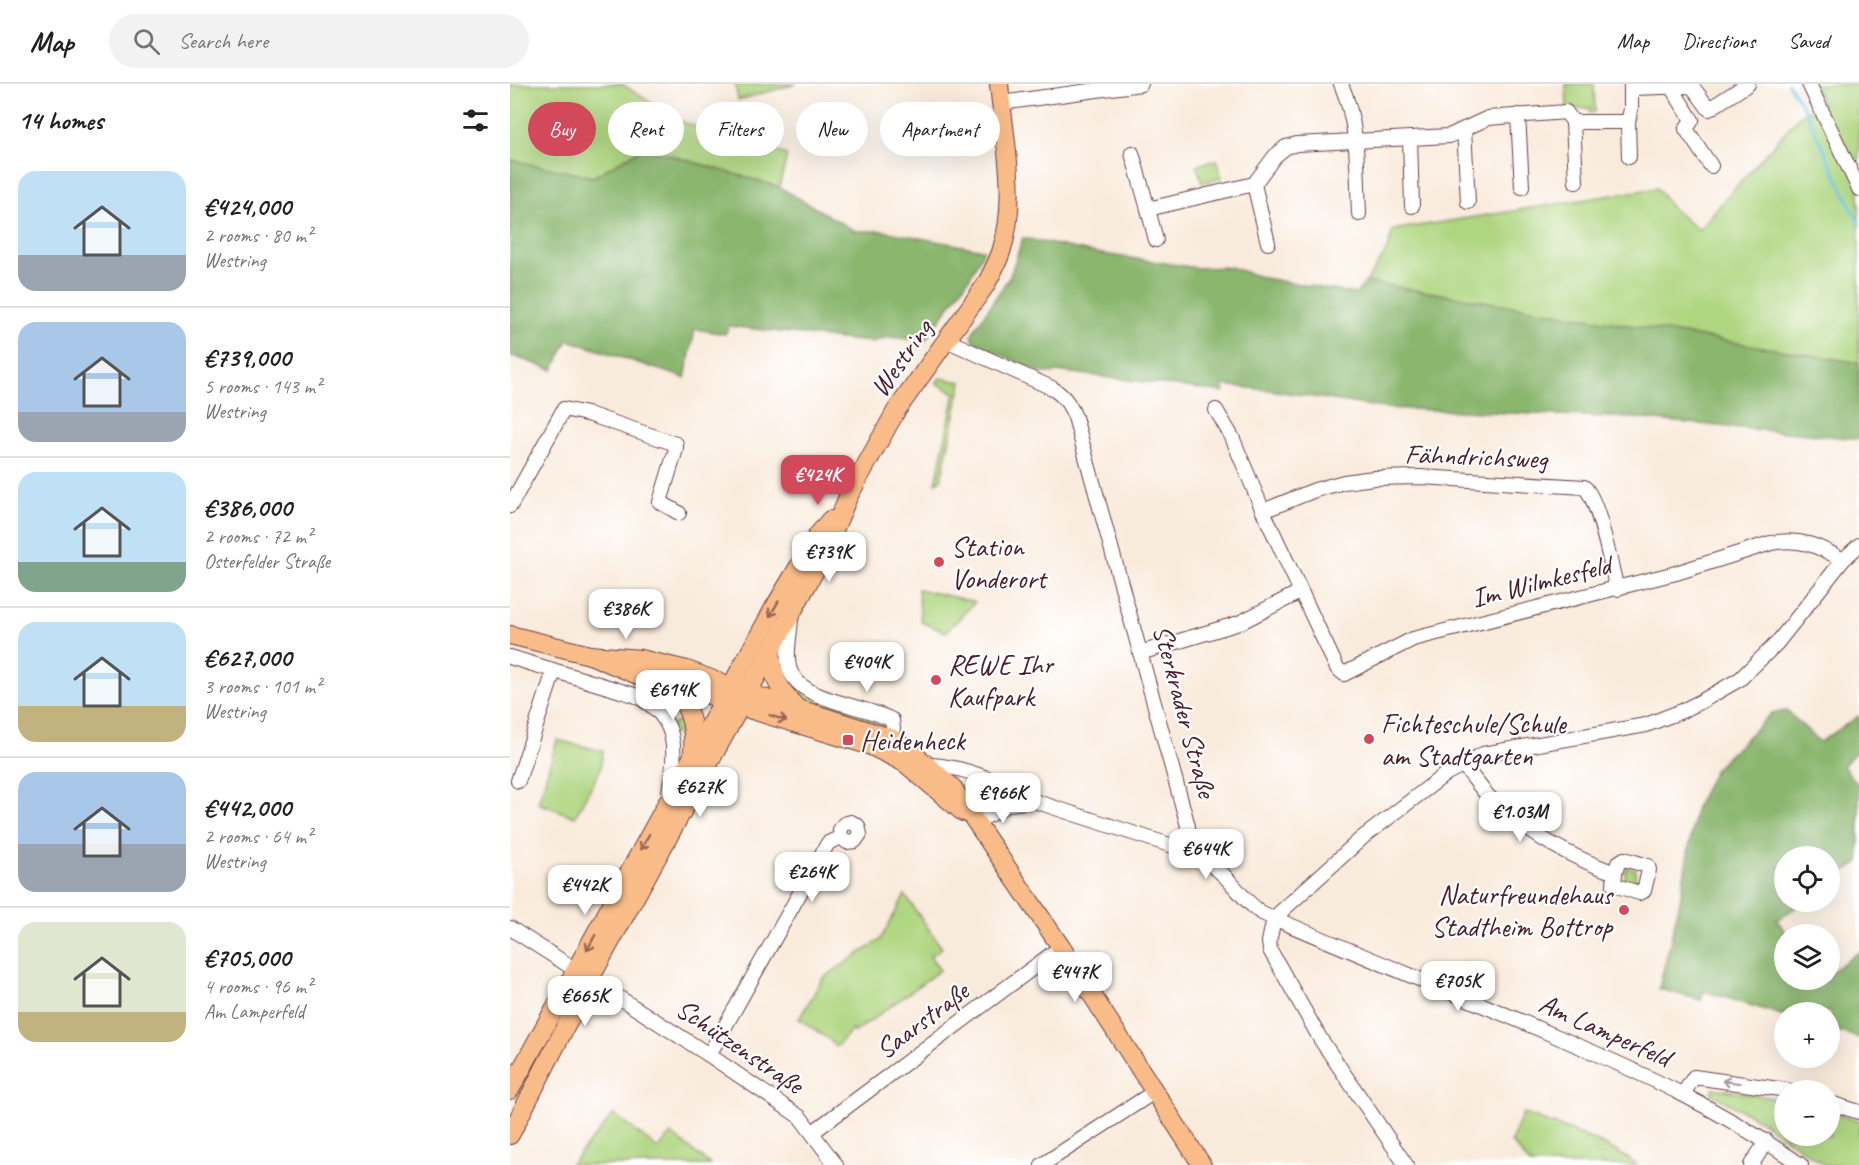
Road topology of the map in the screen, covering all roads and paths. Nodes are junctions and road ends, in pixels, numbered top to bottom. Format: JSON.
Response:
{"nodes":[{"id":1,"x":999,"y":84,"type":"edge"},
{"id":2,"x":1141,"y":84,"type":"edge"},
{"id":3,"x":1341,"y":84,"type":"edge"},
{"id":4,"x":1748,"y":84,"type":"edge"},
{"id":5,"x":1809,"y":84,"type":"edge"},
{"id":6,"x":1632,"y":86,"type":"edge"},
{"id":7,"x":1103,"y":87,"type":"edge"},
{"id":8,"x":1671,"y":87,"type":"junction"},
{"id":9,"x":1001,"y":103,"type":"junction"},
{"id":10,"x":1709,"y":109,"type":"junction"},
{"id":11,"x":1518,"y":116,"type":"junction"},
{"id":12,"x":1692,"y":120,"type":"junction"},
{"id":13,"x":1573,"y":122,"type":"junction"},
{"id":14,"x":1628,"y":122,"type":"junction"},
{"id":15,"x":1464,"y":129,"type":"junction"},
{"id":16,"x":1410,"y":138,"type":"junction"},
{"id":17,"x":1356,"y":140,"type":"junction"},
{"id":18,"x":1132,"y":153,"type":"dead end"},
{"id":19,"x":1629,"y":157,"type":"dead end"},
{"id":20,"x":1711,"y":166,"type":"dead end"},
{"id":21,"x":1576,"y":182,"type":"dead end"},
{"id":22,"x":1254,"y":184,"type":"junction"},
{"id":23,"x":1522,"y":187,"type":"dead end"},
{"id":24,"x":1859,"y":189,"type":"edge"},
{"id":25,"x":1468,"y":202,"type":"dead end"},
{"id":26,"x":1413,"y":206,"type":"dead end"},
{"id":27,"x":1148,"y":209,"type":"junction"},
{"id":28,"x":1359,"y":214,"type":"dead end"},
{"id":29,"x":1156,"y":240,"type":"dead end"},
{"id":30,"x":1268,"y":243,"type":"dead end"},
{"id":31,"x":950,"y":336,"type":"junction"},
{"id":32,"x":1216,"y":410,"type":"dead end"},
{"id":33,"x":848,"y":497,"type":"junction"},
{"id":34,"x":510,"y":506,"type":"edge"},
{"id":35,"x":1263,"y":511,"type":"junction"},
{"id":36,"x":680,"y":513,"type":"dead end"},
{"id":37,"x":1859,"y":545,"type":"edge"},
{"id":38,"x":1843,"y":561,"type":"junction"},
{"id":39,"x":1617,"y":589,"type":"junction"},
{"id":40,"x":1300,"y":592,"type":"junction"},
{"id":41,"x":791,"y":615,"type":"junction"},
{"id":42,"x":510,"y":635,"type":"edge"},
{"id":43,"x":771,"y":651,"type":"junction"},
{"id":44,"x":1140,"y":653,"type":"junction"},
{"id":45,"x":590,"y":655,"type":"junction"},
{"id":46,"x":510,"y":657,"type":"edge"},
{"id":47,"x":555,"y":671,"type":"junction"},
{"id":48,"x":640,"y":676,"type":"junction"},
{"id":49,"x":664,"y":681,"type":"junction"},
{"id":50,"x":617,"y":690,"type":"junction"},
{"id":51,"x":736,"y":696,"type":"junction"},
{"id":52,"x":798,"y":709,"type":"junction"},
{"id":53,"x":891,"y":738,"type":"junction"},
{"id":54,"x":692,"y":758,"type":"junction"},
{"id":55,"x":1462,"y":764,"type":"junction"},
{"id":56,"x":926,"y":765,"type":"junction"},
{"id":57,"x":518,"y":781,"type":"dead end"},
{"id":58,"x":667,"y":801,"type":"junction"},
{"id":59,"x":1034,"y":801,"type":"junction"},
{"id":60,"x":976,"y":822,"type":"junction"},
{"id":61,"x":841,"y":837,"type":"dead end"},
{"id":62,"x":1182,"y":849,"type":"junction"},
{"id":63,"x":1615,"y":873,"type":"dead end"},
{"id":64,"x":1274,"y":918,"type":"junction"},
{"id":65,"x":510,"y":928,"type":"edge"},
{"id":66,"x":1060,"y":947,"type":"junction"},
{"id":67,"x":584,"y":974,"type":"junction"},
{"id":68,"x":709,"y":1055,"type":"junction"},
{"id":69,"x":1774,"y":1088,"type":"edge"},
{"id":70,"x":510,"y":1090,"type":"edge"},
{"id":71,"x":1154,"y":1092,"type":"junction"},
{"id":72,"x":1683,"y":1094,"type":"junction"},
{"id":73,"x":1840,"y":1106,"type":"edge"},
{"id":74,"x":1859,"y":1112,"type":"edge"},
{"id":75,"x":813,"y":1132,"type":"junction"},
{"id":76,"x":510,"y":1135,"type":"edge"},
{"id":77,"x":1767,"y":1141,"type":"junction"},
{"id":78,"x":836,"y":1165,"type":"edge"},
{"id":79,"x":1042,"y":1165,"type":"edge"},
{"id":80,"x":1202,"y":1165,"type":"edge"},
{"id":81,"x":1406,"y":1165,"type":"edge"},
{"id":82,"x":1751,"y":1165,"type":"edge"},
{"id":83,"x":1802,"y":1165,"type":"edge"}],
"edges":[{"from":1,"to":9,"type":"main road"},
{"from":2,"to":7,"type":"street"},
{"from":3,"to":17,"type":"street"},
{"from":4,"to":10,"type":"street"},
{"from":5,"to":24,"type":"street"},
{"from":6,"to":8,"type":"street"},
{"from":6,"to":14,"type":"street"},
{"from":7,"to":9,"type":"street"},
{"from":8,"to":10,"type":"street"},
{"from":8,"to":12,"type":"street"},
{"from":9,"to":31,"type":"main road","name":"Westring"},
{"from":10,"to":12,"type":"street"},
{"from":11,"to":13,"type":"street"},
{"from":11,"to":15,"type":"street"},
{"from":11,"to":23,"type":"street"},
{"from":12,"to":20,"type":"street"},
{"from":13,"to":14,"type":"street"},
{"from":13,"to":21,"type":"street"},
{"from":14,"to":19,"type":"street"},
{"from":15,"to":16,"type":"street"},
{"from":15,"to":25,"type":"street"},
{"from":16,"to":17,"type":"street"},
{"from":16,"to":26,"type":"street"},
{"from":17,"to":22,"type":"street"},
{"from":17,"to":28,"type":"street"},
{"from":18,"to":27,"type":"street"},
{"from":22,"to":27,"type":"street"},
{"from":22,"to":30,"type":"street"},
{"from":27,"to":29,"type":"street"},
{"from":31,"to":33,"type":"main road","name":"Westring"},
{"from":31,"to":44,"type":"street","name":"Sterkrader Straße"},
{"from":32,"to":35,"type":"street","name":"Im Wilmkesfeld"},
{"from":33,"to":41,"type":"main road","name":"Westring"},
{"from":33,"to":51,"type":"main road","name":"Westring","one_way":true},
{"from":34,"to":36,"type":"street"},
{"from":35,"to":39,"type":"street","name":"Fähndrichsweg"},
{"from":35,"to":40,"type":"street","name":"Im Wilmkesfeld"},
{"from":37,"to":38,"type":"street"},
{"from":38,"to":39,"type":"street","name":"Im Wilmkesfeld"},
{"from":38,"to":55,"type":"street"},
{"from":39,"to":40,"type":"street","name":"Im Wilmkesfeld"},
{"from":40,"to":44,"type":"street"},
{"from":41,"to":43,"type":"main road","name":"Westring"},
{"from":41,"to":53,"type":"street"},
{"from":42,"to":45,"type":"main road"},
{"from":43,"to":51,"type":"main road","name":"Westring"},
{"from":43,"to":52,"type":"main road"},
{"from":44,"to":62,"type":"street","name":"Sterkrader Straße"},
{"from":45,"to":48,"type":"main road"},
{"from":45,"to":51,"type":"main road"},
{"from":46,"to":47,"type":"street"},
{"from":47,"to":50,"type":"street"},
{"from":47,"to":57,"type":"street"},
{"from":48,"to":49,"type":"main road"},
{"from":48,"to":50,"type":"street"},
{"from":49,"to":51,"type":"main road"},
{"from":49,"to":54,"type":"main road"},
{"from":50,"to":58,"type":"street"},
{"from":51,"to":52,"type":"main road"},
{"from":51,"to":54,"type":"main road","name":"Westring"},
{"from":51,"to":60,"type":"main road","one_way":true},
{"from":51,"to":67,"type":"main road","name":"Westring"},
{"from":52,"to":53,"type":"main road"},
{"from":53,"to":56,"type":"main road"},
{"from":54,"to":58,"type":"main road","name":"Westring"},
{"from":55,"to":63,"type":"street"},
{"from":55,"to":64,"type":"street"},
{"from":56,"to":59,"type":"street"},
{"from":56,"to":60,"type":"main road"},
{"from":58,"to":67,"type":"main road","name":"Westring","one_way":true},
{"from":59,"to":60,"type":"street"},
{"from":59,"to":62,"type":"street"},
{"from":60,"to":66,"type":"main road"},
{"from":61,"to":68,"type":"street"},
{"from":62,"to":64,"type":"street"},
{"from":64,"to":72,"type":"street","name":"Am Lamperfeld"},
{"from":64,"to":81,"type":"street"},
{"from":65,"to":67,"type":"street","name":"Schützenstraße"},
{"from":66,"to":71,"type":"main road"},
{"from":66,"to":75,"type":"street","name":"Saarstraße"},
{"from":67,"to":68,"type":"street","name":"Schützenstraße"},
{"from":67,"to":70,"type":"main road","name":"Westring"},
{"from":67,"to":76,"type":"main road","name":"Westring"},
{"from":68,"to":75,"type":"street","name":"Schützenstraße"},
{"from":69,"to":72,"type":"street","name":"Am Lamperfeld","one_way":true},
{"from":71,"to":79,"type":"street"},
{"from":71,"to":80,"type":"main road"},
{"from":72,"to":77,"type":"street","name":"Am Lamperfeld"},
{"from":73,"to":74,"type":"street"},
{"from":75,"to":78,"type":"street","name":"Schützenstraße"},
{"from":77,"to":82,"type":"street"},
{"from":77,"to":83,"type":"street","name":"Am Lamperfeld"}]}
